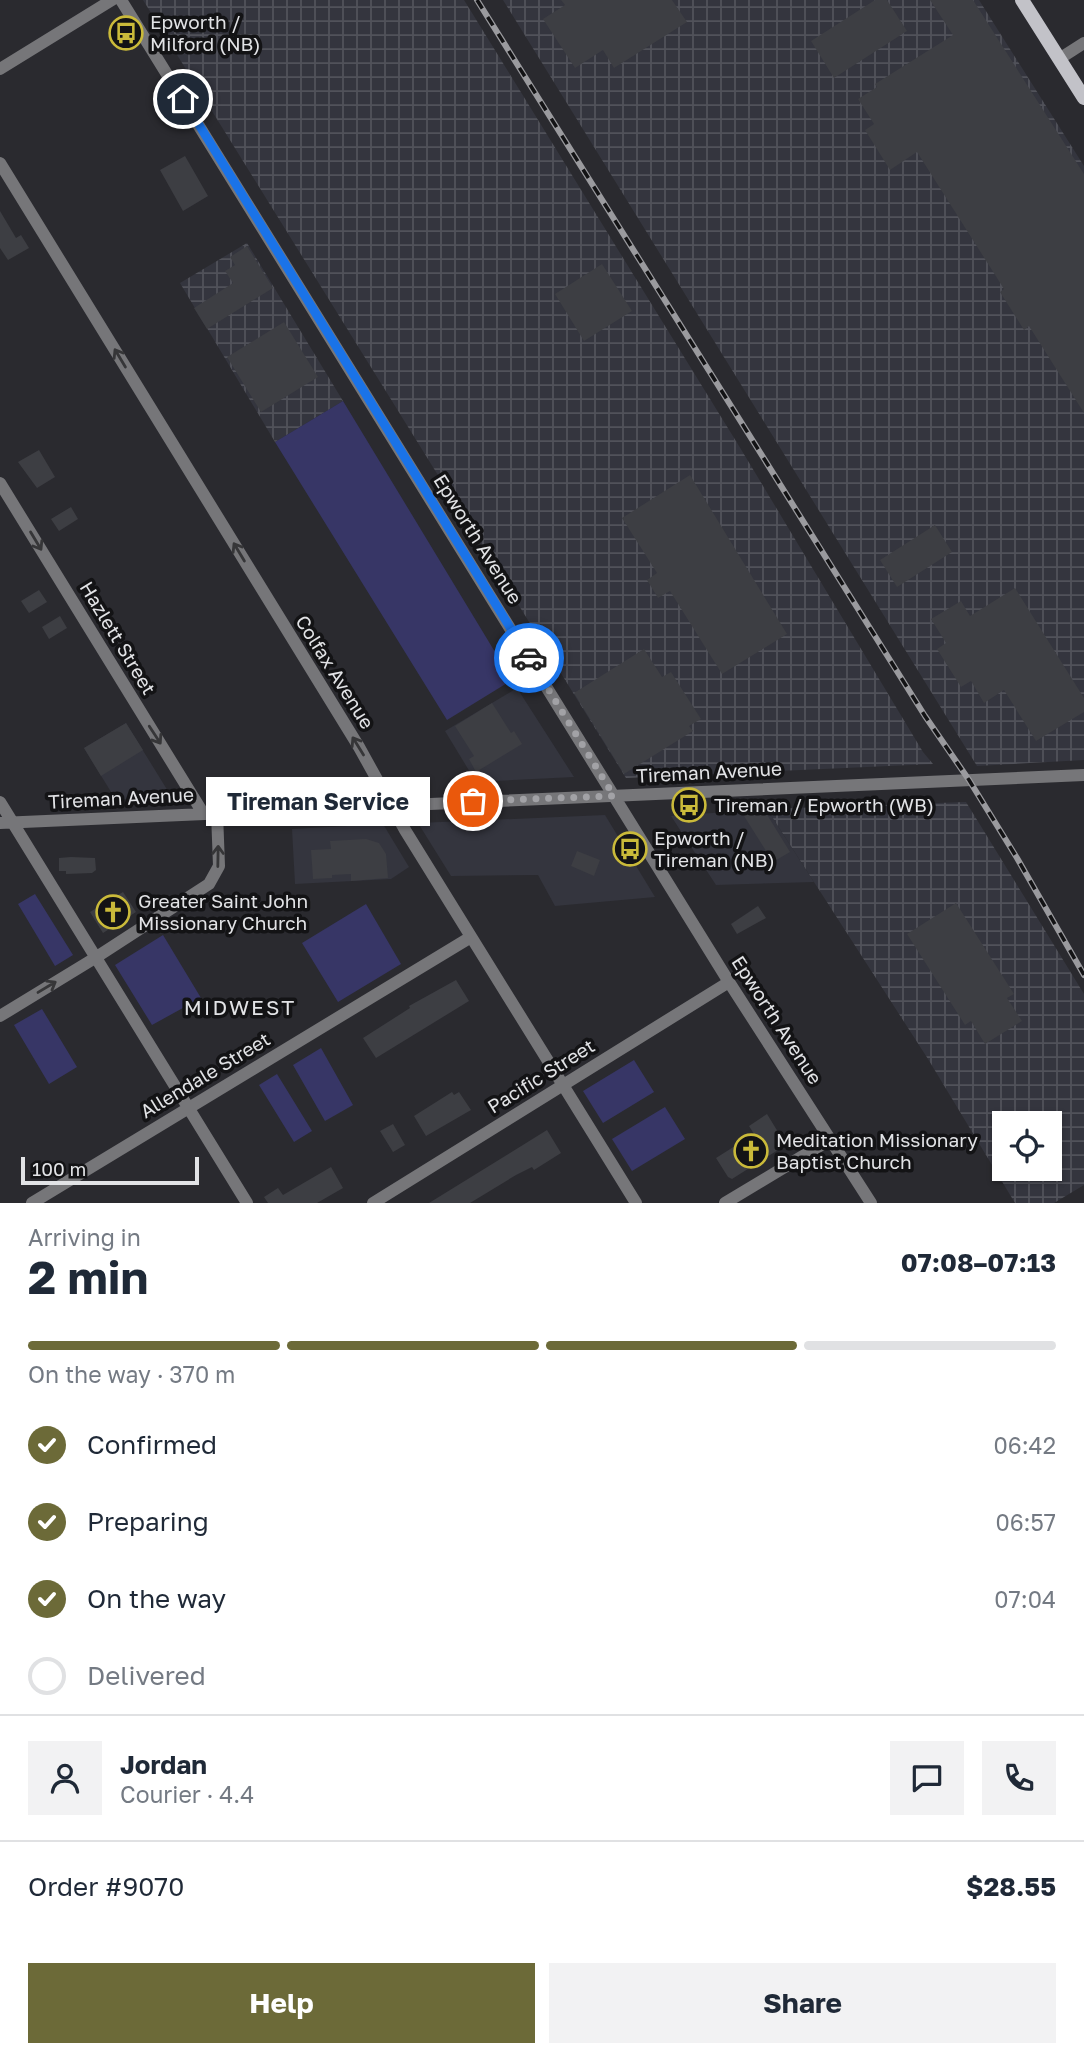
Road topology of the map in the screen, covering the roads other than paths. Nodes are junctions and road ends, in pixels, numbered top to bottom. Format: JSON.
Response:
{"nodes":[{"id":1,"x":112,"y":0,"type":"edge"},
{"id":2,"x":121,"y":0,"type":"edge"},
{"id":3,"x":1022,"y":0,"type":"edge"},
{"id":4,"x":1084,"y":43,"type":"edge"},
{"id":5,"x":1059,"y":59,"type":"junction"},
{"id":6,"x":0,"y":69,"type":"edge"},
{"id":7,"x":1084,"y":98,"type":"edge"},
{"id":8,"x":0,"y":163,"type":"edge"},
{"id":9,"x":0,"y":483,"type":"edge"},
{"id":10,"x":1084,"y":775,"type":"edge"},
{"id":11,"x":614,"y":796,"type":"junction"},
{"id":12,"x":0,"y":802,"type":"edge"},
{"id":13,"x":392,"y":805,"type":"junction"},
{"id":14,"x":210,"y":813,"type":"junction"},
{"id":15,"x":6,"y":822,"type":"edge"},
{"id":16,"x":471,"y":937,"type":"junction"},
{"id":17,"x":95,"y":958,"type":"junction"},
{"id":18,"x":729,"y":982,"type":"junction"},
{"id":19,"x":0,"y":1016,"type":"edge"},
{"id":20,"x":563,"y":1085,"type":"junction"},
{"id":21,"x":188,"y":1108,"type":"junction"},
{"id":22,"x":831,"y":1139,"type":"junction"},
{"id":23,"x":32,"y":1203,"type":"edge"},
{"id":24,"x":247,"y":1203,"type":"edge"},
{"id":25,"x":373,"y":1203,"type":"edge"},
{"id":26,"x":636,"y":1203,"type":"edge"},
{"id":27,"x":724,"y":1203,"type":"edge"},
{"id":28,"x":871,"y":1203,"type":"edge"}],
"edges":[{"from":1,"to":6,"type":"street"},
{"from":2,"to":11,"type":"street","name":"Epworth Avenue"},
{"from":3,"to":5,"type":"main road"},
{"from":4,"to":5,"type":"street"},
{"from":5,"to":7,"type":"main road"},
{"from":13,"to":8,"type":"street","name":"Colfax Avenue","one_way":true},
{"from":9,"to":14,"type":"street","name":"Hazlett Street","one_way":true},
{"from":10,"to":11,"type":"street","name":"Tireman Avenue"},
{"from":11,"to":13,"type":"street","name":"Tireman Avenue"},
{"from":11,"to":18,"type":"street","name":"Epworth Avenue"},
{"from":12,"to":15,"type":"street"},
{"from":13,"to":14,"type":"street","name":"Tireman Avenue"},
{"from":13,"to":16,"type":"street","name":"Colfax Avenue"},
{"from":14,"to":15,"type":"street","name":"Tireman Avenue"},
{"from":17,"to":14,"type":"street","one_way":true},
{"from":15,"to":17,"type":"street"},
{"from":16,"to":20,"type":"street","name":"Colfax Avenue"},
{"from":16,"to":21,"type":"street","name":"Allendale Street"},
{"from":19,"to":17,"type":"street","one_way":true},
{"from":17,"to":21,"type":"street"},
{"from":18,"to":20,"type":"street","name":"Pacific Street"},
{"from":18,"to":22,"type":"street","name":"Epworth Avenue"},
{"from":20,"to":25,"type":"street","name":"Pacific Street"},
{"from":20,"to":26,"type":"street","name":"Colfax Avenue"},
{"from":21,"to":23,"type":"street","name":"Allendale Street"},
{"from":21,"to":24,"type":"street"},
{"from":22,"to":27,"type":"street"},
{"from":22,"to":28,"type":"street","name":"Epworth Avenue"}]}
